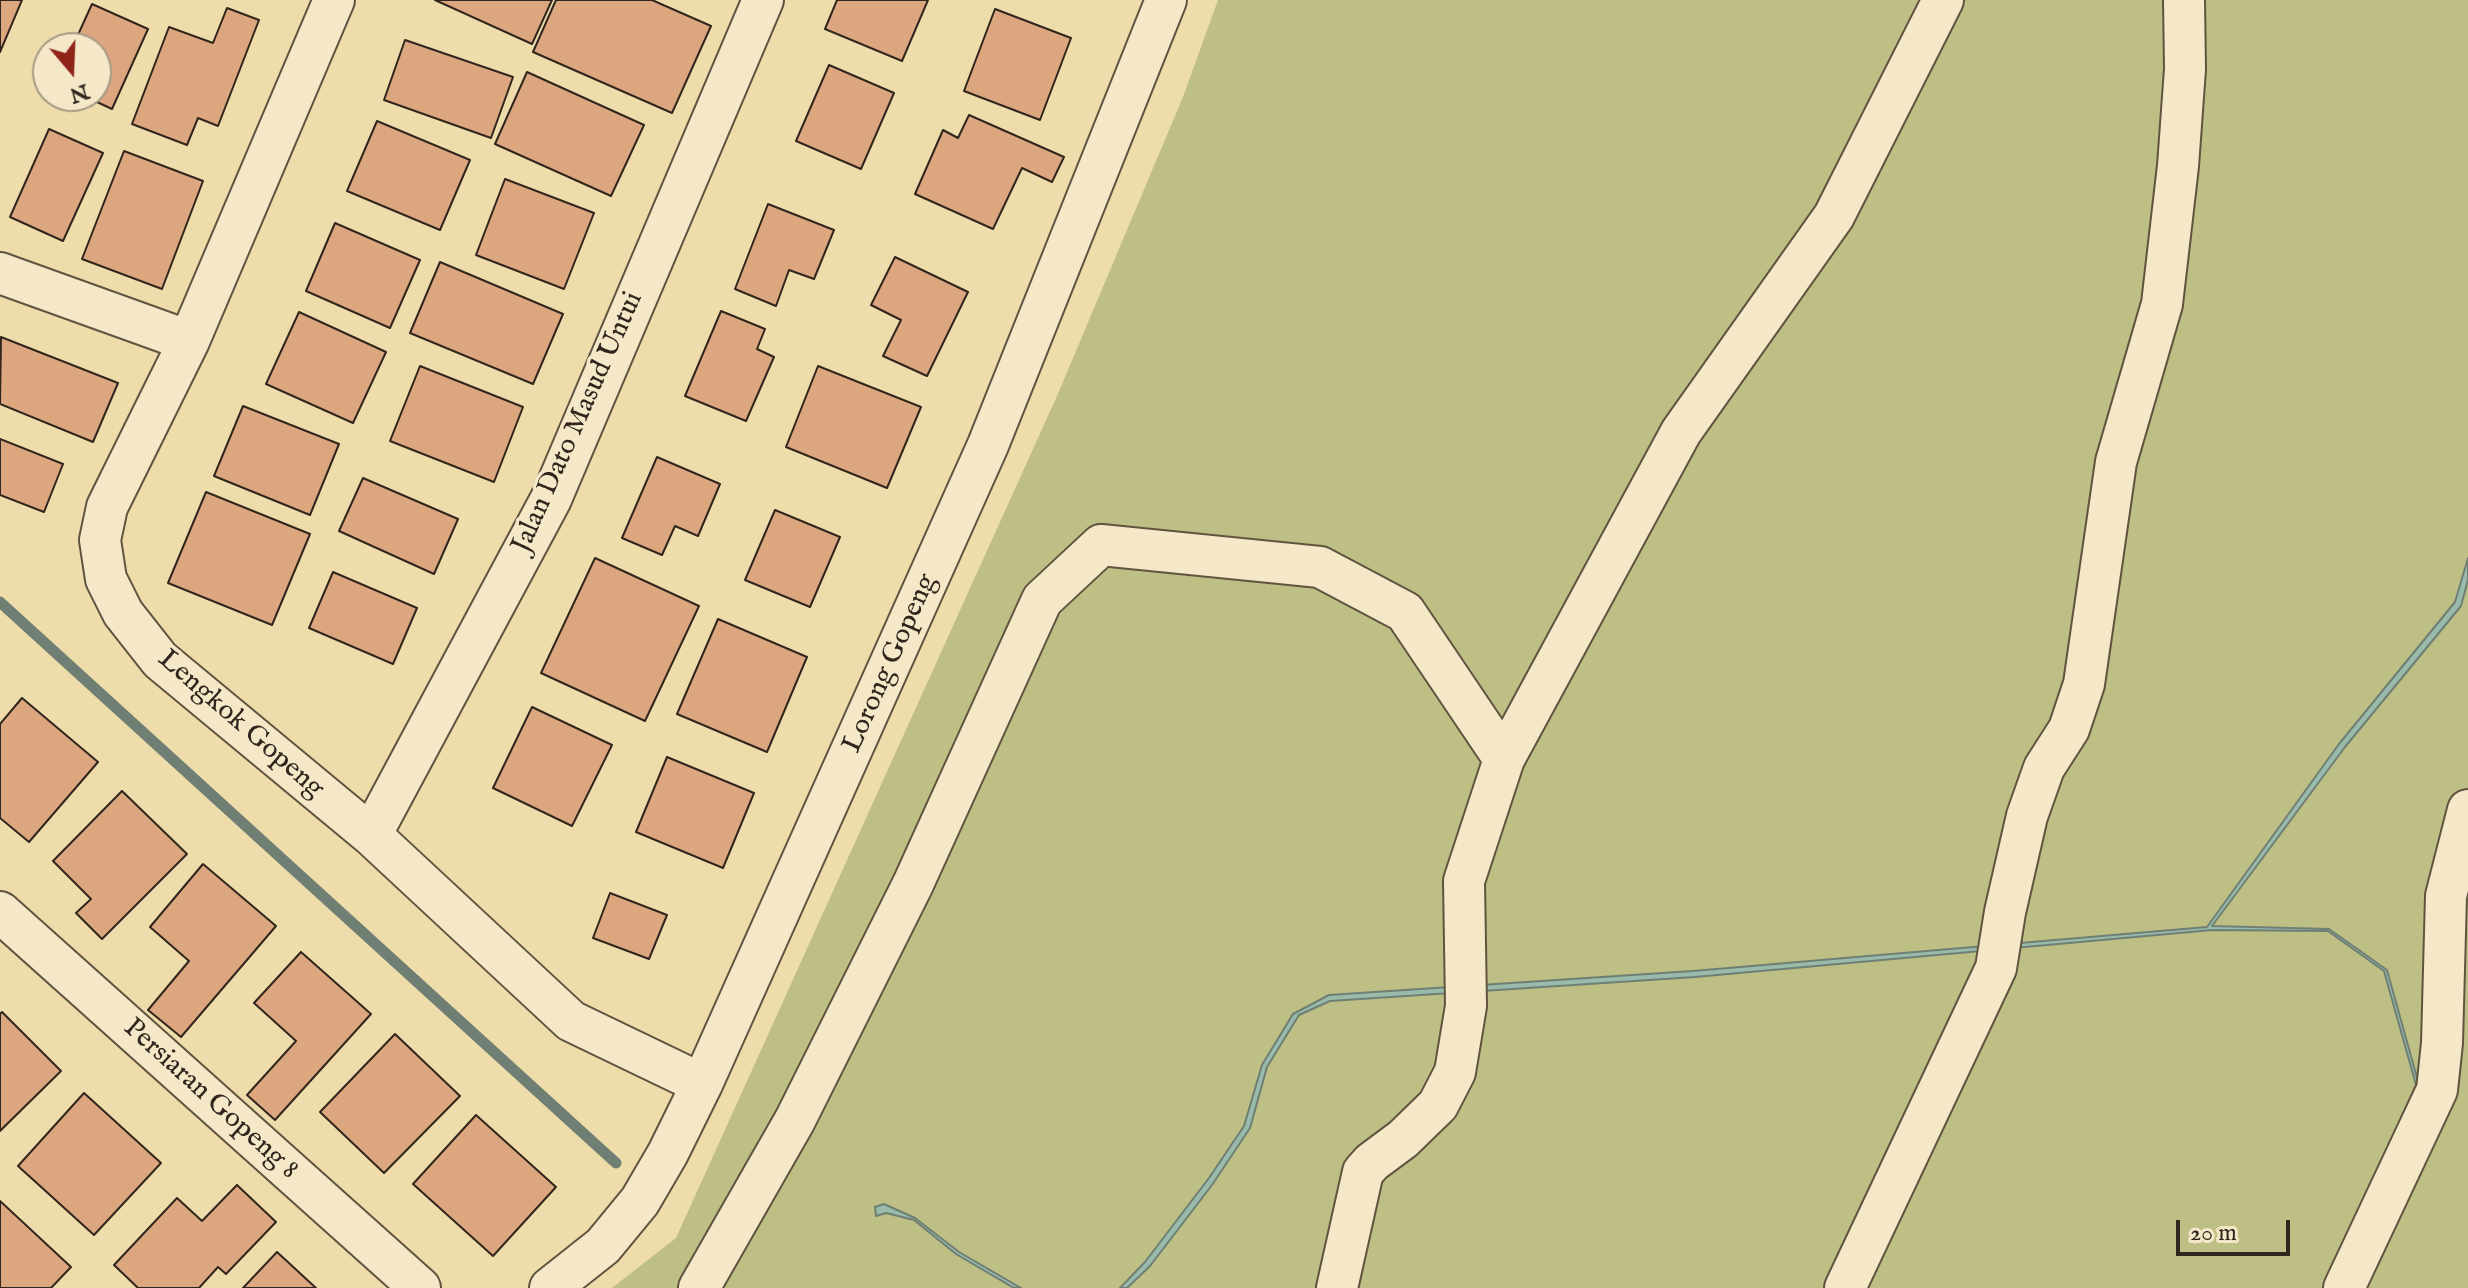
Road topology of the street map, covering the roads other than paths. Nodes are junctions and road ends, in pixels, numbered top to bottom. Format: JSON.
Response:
{"nodes":[{"id":1,"x":763,"y":0,"type":"edge"},
{"id":2,"x":1166,"y":0,"type":"edge"},
{"id":3,"x":1943,"y":0,"type":"edge"},
{"id":4,"x":2184,"y":0,"type":"edge"},
{"id":5,"x":331,"y":1,"type":"edge"},
{"id":6,"x":0,"y":273,"type":"edge"},
{"id":7,"x":189,"y":341,"type":"junction"},
{"id":8,"x":1504,"y":759,"type":"junction"},
{"id":9,"x":2468,"y":810,"type":"edge"},
{"id":10,"x":371,"y":835,"type":"junction"},
{"id":11,"x":0,"y":912,"type":"edge"},
{"id":12,"x":702,"y":1084,"type":"junction"},
{"id":13,"x":420,"y":1288,"type":"edge"},
{"id":14,"x":550,"y":1288,"type":"edge"},
{"id":15,"x":699,"y":1288,"type":"edge"},
{"id":16,"x":1337,"y":1288,"type":"edge"},
{"id":17,"x":1845,"y":1288,"type":"edge"},
{"id":18,"x":2344,"y":1288,"type":"edge"}],
"edges":[{"from":1,"to":10,"type":"street","name":"Jalan Dato Masud Untui"},
{"from":2,"to":12,"type":"street","name":"Lorong Gopeng"},
{"from":3,"to":8,"type":"street"},
{"from":4,"to":17,"type":"street"},
{"from":5,"to":7,"type":"street","name":"Lengkok Gopeng"},
{"from":6,"to":7,"type":"street"},
{"from":7,"to":10,"type":"street","name":"Lengkok Gopeng"},
{"from":8,"to":15,"type":"street"},
{"from":8,"to":16,"type":"street"},
{"from":9,"to":18,"type":"street"},
{"from":10,"to":12,"type":"street","name":"Lengkok Gopeng"},
{"from":11,"to":13,"type":"street","name":"Persiaran Gopeng 8"},
{"from":12,"to":14,"type":"street","name":"Lorong Gopeng"}]}
